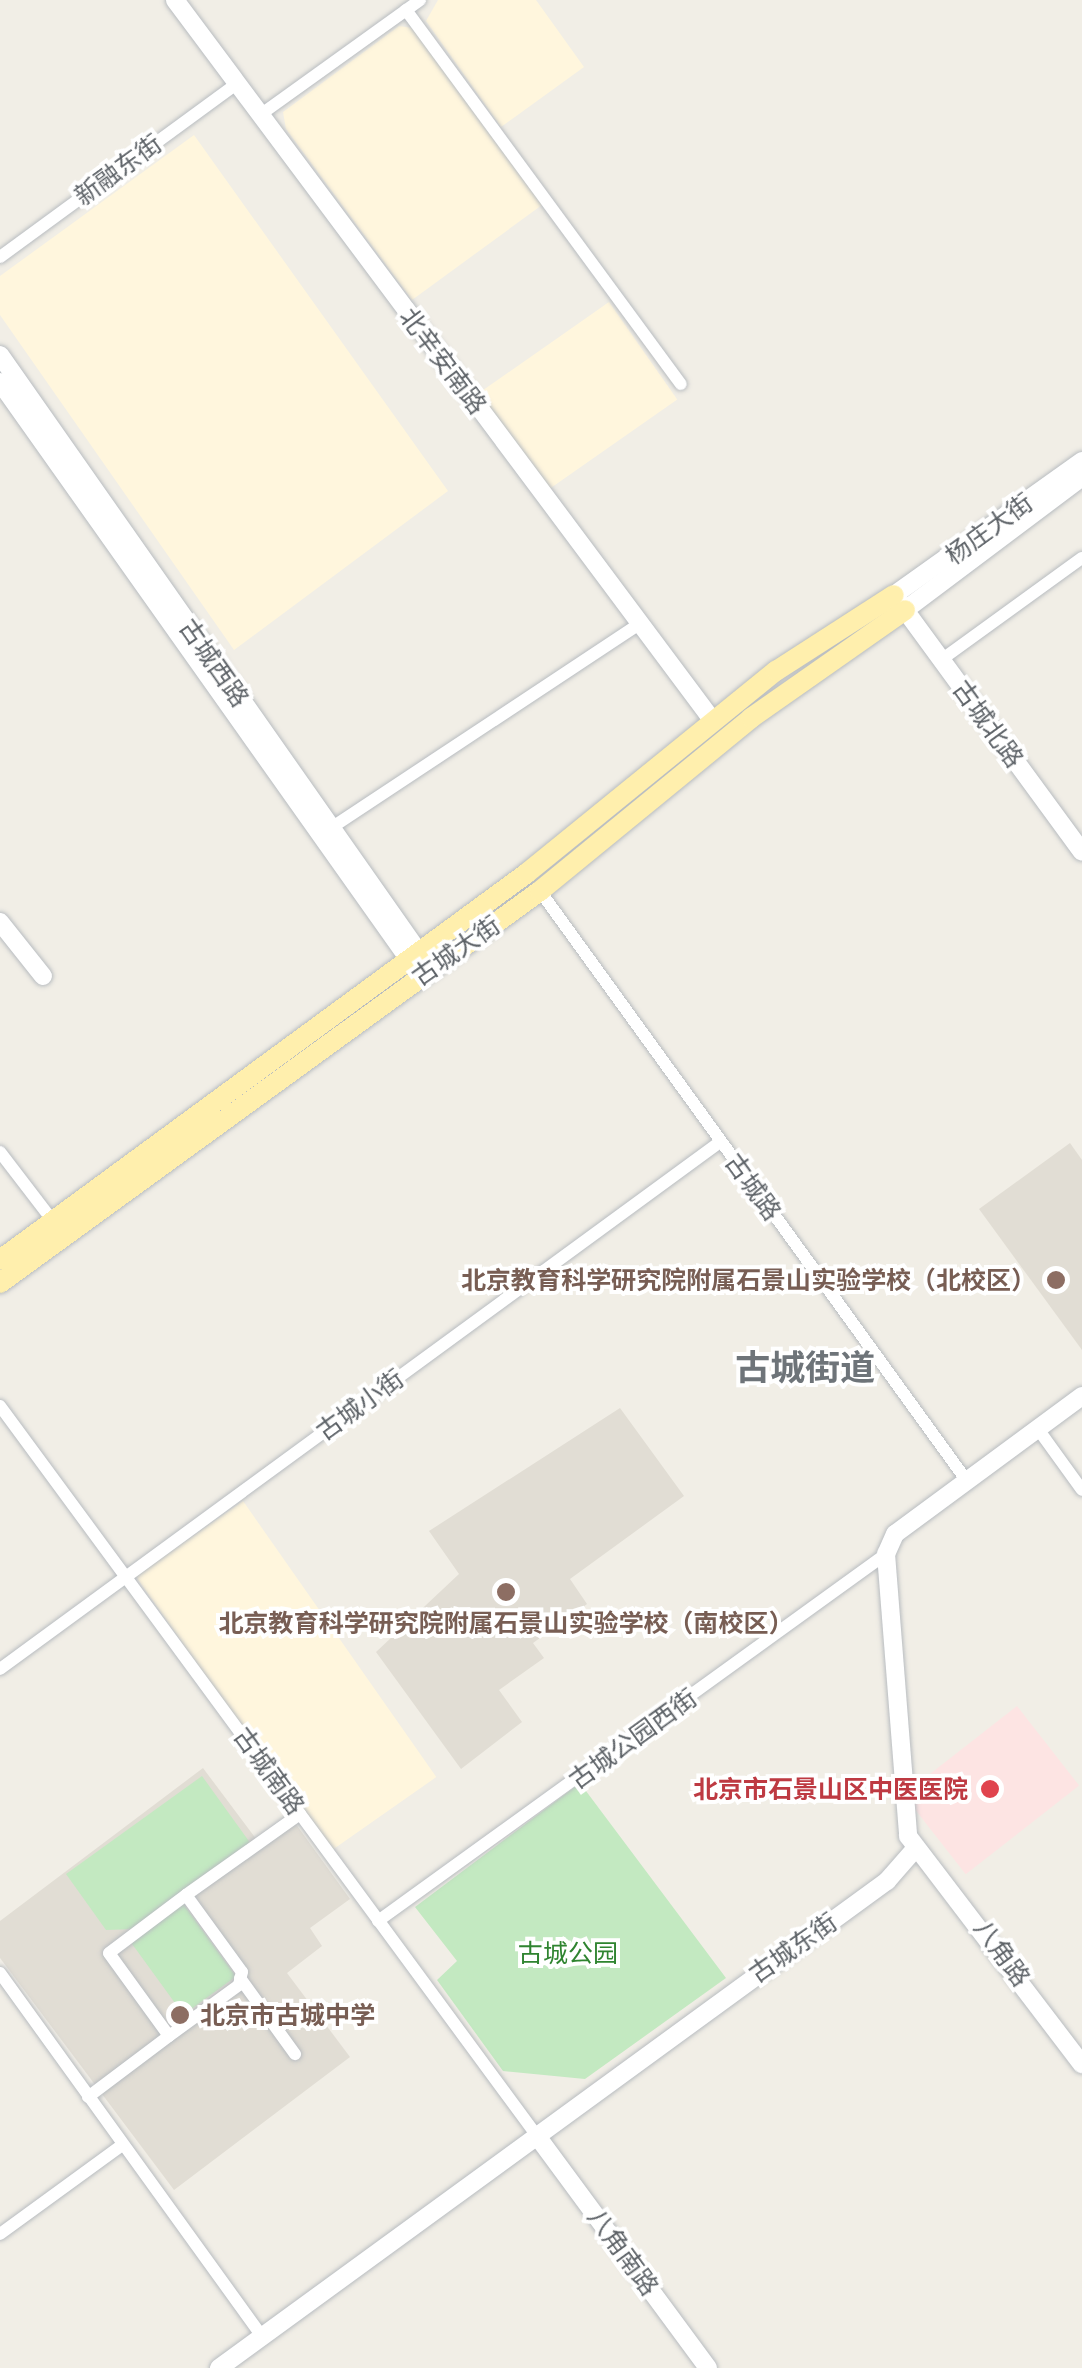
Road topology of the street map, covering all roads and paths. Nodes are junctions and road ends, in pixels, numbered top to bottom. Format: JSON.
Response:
{"nodes":[{"id":1,"x":174,"y":0,"type":"edge"},
{"id":2,"x":420,"y":0,"type":"edge"},
{"id":3,"x":406,"y":10,"type":"junction"},
{"id":4,"x":236,"y":84,"type":"junction"},
{"id":5,"x":260,"y":115,"type":"junction"},
{"id":6,"x":0,"y":257,"type":"edge"},
{"id":7,"x":0,"y":356,"type":"edge"},
{"id":8,"x":681,"y":384,"type":"dead end"},
{"id":9,"x":7,"y":386,"type":"edge"},
{"id":10,"x":1082,"y":461,"type":"edge"},
{"id":11,"x":1082,"y":477,"type":"edge"},
{"id":12,"x":1082,"y":490,"type":"edge"},
{"id":13,"x":1082,"y":558,"type":"edge"},
{"id":14,"x":900,"y":603,"type":"junction"},
{"id":15,"x":642,"y":622,"type":"junction"},
{"id":16,"x":942,"y":660,"type":"junction"},
{"id":17,"x":714,"y":721,"type":"junction"},
{"id":18,"x":331,"y":828,"type":"junction"},
{"id":19,"x":1082,"y":852,"type":"edge"},
{"id":20,"x":540,"y":891,"type":"junction"},
{"id":21,"x":2,"y":930,"type":"edge"},
{"id":22,"x":420,"y":964,"type":"junction"},
{"id":23,"x":43,"y":976,"type":"dead end"},
{"id":24,"x":720,"y":1142,"type":"junction"},
{"id":25,"x":0,"y":1152,"type":"edge"},
{"id":26,"x":53,"y":1221,"type":"junction"},
{"id":27,"x":0,"y":1260,"type":"edge"},
{"id":28,"x":0,"y":1283,"type":"edge"},
{"id":29,"x":1082,"y":1396,"type":"edge"},
{"id":30,"x":0,"y":1406,"type":"edge"},
{"id":31,"x":1038,"y":1429,"type":"junction"},
{"id":32,"x":966,"y":1482,"type":"junction"},
{"id":33,"x":1082,"y":1490,"type":"edge"},
{"id":34,"x":886,"y":1554,"type":"junction"},
{"id":35,"x":126,"y":1576,"type":"junction"},
{"id":36,"x":0,"y":1669,"type":"edge"},
{"id":37,"x":300,"y":1814,"type":"junction"},
{"id":38,"x":914,"y":1850,"type":"junction"},
{"id":39,"x":186,"y":1896,"type":"junction"},
{"id":40,"x":378,"y":1921,"type":"junction"},
{"id":41,"x":0,"y":1973,"type":"edge"},
{"id":42,"x":240,"y":1978,"type":"junction"},
{"id":43,"x":169,"y":2036,"type":"junction"},
{"id":44,"x":295,"y":2054,"type":"dead end"},
{"id":45,"x":1082,"y":2064,"type":"edge"},
{"id":46,"x":88,"y":2097,"type":"junction"},
{"id":47,"x":537,"y":2136,"type":"junction"},
{"id":48,"x":122,"y":2145,"type":"junction"},
{"id":49,"x":0,"y":2234,"type":"edge"},
{"id":50,"x":263,"y":2336,"type":"junction"},
{"id":51,"x":220,"y":2368,"type":"edge"},
{"id":52,"x":708,"y":2368,"type":"edge"}],
"edges":[{"from":1,"to":4,"type":"street","name":"北辛安南路"},
{"from":2,"to":3,"type":"street"},
{"from":3,"to":5,"type":"street"},
{"from":3,"to":8,"type":"street"},
{"from":4,"to":5,"type":"street","name":"北辛安南路"},
{"from":4,"to":6,"type":"street","name":"新融东街"},
{"from":5,"to":15,"type":"street","name":"北辛安南路"},
{"from":7,"to":9,"type":"street","name":"古城西路"},
{"from":9,"to":18,"type":"street","name":"古城西路"},
{"from":9,"to":22,"type":"street","name":"古城西路"},
{"from":10,"to":14,"type":"street","name":"杨庄大街"},
{"from":11,"to":14,"type":"street"},
{"from":12,"to":14,"type":"street","name":"杨庄大街"},
{"from":13,"to":16,"type":"street"},
{"from":14,"to":16,"type":"street","name":"古城北路"},
{"from":14,"to":17,"type":"main road","name":"古城大街"},
{"from":14,"to":20,"type":"main road","name":"古城大街"},
{"from":15,"to":17,"type":"street","name":"北辛安南路"},
{"from":15,"to":18,"type":"street"},
{"from":16,"to":19,"type":"street","name":"古城北路"},
{"from":17,"to":22,"type":"main road","name":"古城大街"},
{"from":18,"to":22,"type":"street","name":"古城西路"},
{"from":20,"to":22,"type":"main road","name":"古城大街"},
{"from":20,"to":24,"type":"street","name":"古城路"},
{"from":21,"to":23,"type":"street"},
{"from":22,"to":26,"type":"main road","name":"古城大街"},
{"from":22,"to":28,"type":"main road","name":"古城大街"},
{"from":24,"to":32,"type":"street","name":"古城路"},
{"from":24,"to":35,"type":"street","name":"古城小街"},
{"from":25,"to":26,"type":"street"},
{"from":26,"to":27,"type":"main road","name":"古城大街"},
{"from":29,"to":31,"type":"street"},
{"from":30,"to":35,"type":"street","name":"古城南路"},
{"from":31,"to":32,"type":"street"},
{"from":31,"to":33,"type":"street"},
{"from":32,"to":34,"type":"street"},
{"from":34,"to":38,"type":"street"},
{"from":34,"to":40,"type":"street","name":"古城公园西街"},
{"from":35,"to":36,"type":"street","name":"古城小街"},
{"from":35,"to":37,"type":"street","name":"古城南路"},
{"from":37,"to":39,"type":"street"},
{"from":37,"to":40,"type":"street","name":"古城南路"},
{"from":38,"to":45,"type":"street","name":"八角路"},
{"from":38,"to":47,"type":"street","name":"古城东街"},
{"from":39,"to":42,"type":"street"},
{"from":39,"to":43,"type":"street"},
{"from":40,"to":47,"type":"street","name":"古城南路"},
{"from":41,"to":46,"type":"street"},
{"from":42,"to":43,"type":"street"},
{"from":42,"to":44,"type":"street"},
{"from":43,"to":46,"type":"street"},
{"from":46,"to":48,"type":"street"},
{"from":47,"to":50,"type":"street","name":"古城东街"},
{"from":47,"to":52,"type":"street","name":"八角南路"},
{"from":48,"to":49,"type":"street"},
{"from":48,"to":50,"type":"street"},
{"from":50,"to":51,"type":"street","name":"古城东街"}]}
